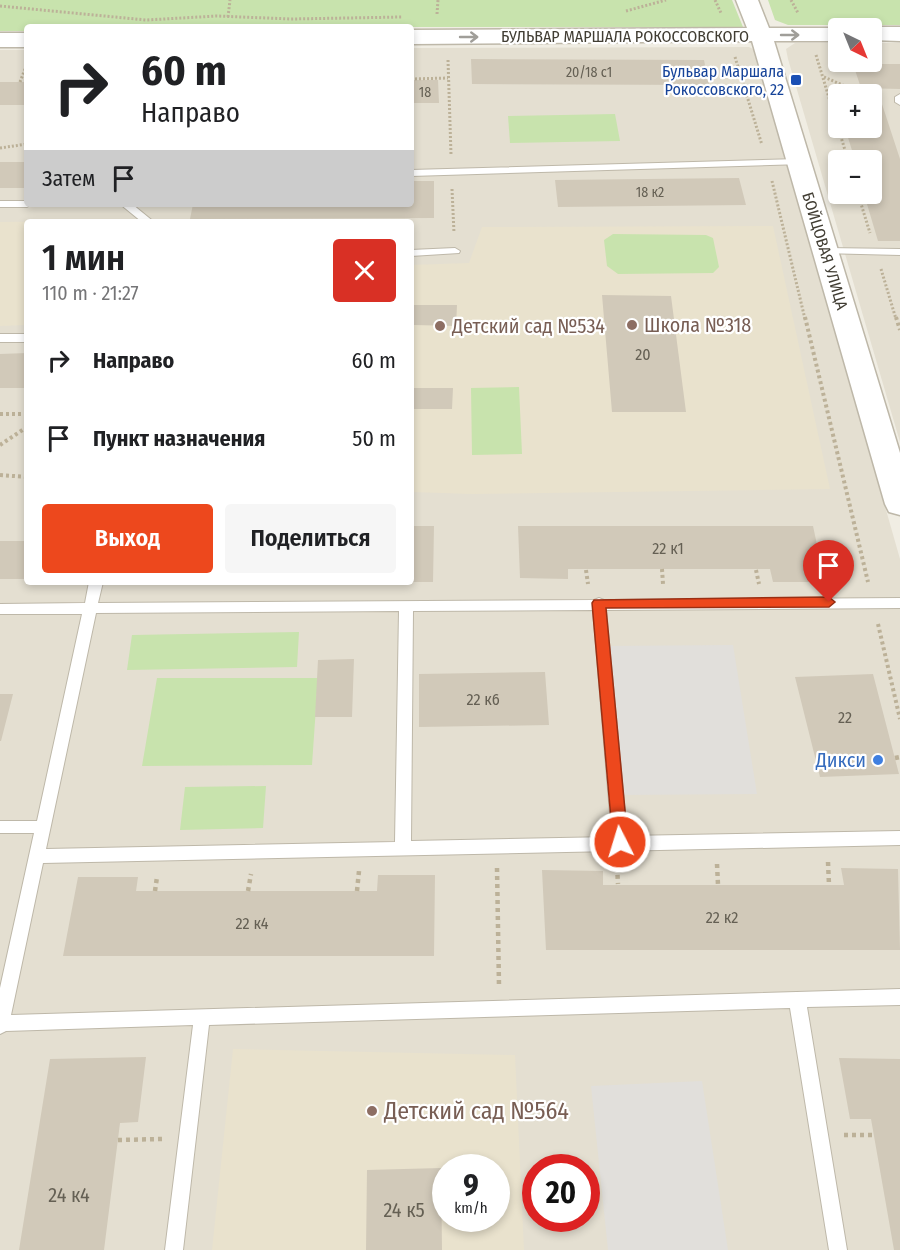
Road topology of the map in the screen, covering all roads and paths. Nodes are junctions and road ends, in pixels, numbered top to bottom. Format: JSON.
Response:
{"nodes":[{"id":1,"x":230,"y":0,"type":"edge"},
{"id":2,"x":438,"y":0,"type":"edge"},
{"id":3,"x":666,"y":0,"type":"edge"},
{"id":4,"x":747,"y":0,"type":"edge"},
{"id":5,"x":0,"y":6,"type":"edge"},
{"id":6,"x":623,"y":11,"type":"dead end"},
{"id":7,"x":444,"y":13,"type":"dead end"},
{"id":8,"x":431,"y":14,"type":"dead end"},
{"id":9,"x":437,"y":14,"type":"junction"},
{"id":10,"x":228,"y":17,"type":"junction"},
{"id":11,"x":291,"y":19,"type":"junction"},
{"id":12,"x":290,"y":24,"type":"edge"},
{"id":13,"x":326,"y":24,"type":"edge"},
{"id":14,"x":828,"y":34,"type":"edge"},
{"id":15,"x":882,"y":34,"type":"edge"},
{"id":16,"x":900,"y":34,"type":"edge"},
{"id":17,"x":762,"y":35,"type":"junction"},
{"id":18,"x":414,"y":36,"type":"edge"},
{"id":19,"x":24,"y":39,"type":"edge"},
{"id":20,"x":0,"y":40,"type":"edge"},
{"id":21,"x":815,"y":51,"type":"dead end"},
{"id":22,"x":734,"y":52,"type":"dead end"},
{"id":23,"x":24,"y":72,"type":"edge"},
{"id":24,"x":823,"y":77,"type":"junction"},
{"id":25,"x":448,"y":78,"type":"dead end"},
{"id":26,"x":414,"y":79,"type":"edge"},
{"id":27,"x":20,"y":82,"type":"dead end"},
{"id":28,"x":839,"y":84,"type":"edge"},
{"id":29,"x":900,"y":97,"type":"edge"},
{"id":30,"x":900,"y":102,"type":"edge"},
{"id":31,"x":24,"y":144,"type":"edge"},
{"id":32,"x":0,"y":148,"type":"edge"},
{"id":33,"x":845,"y":150,"type":"edge"},
{"id":34,"x":799,"y":162,"type":"junction"},
{"id":35,"x":767,"y":163,"type":"junction"},
{"id":36,"x":414,"y":173,"type":"edge"},
{"id":37,"x":0,"y":204,"type":"edge"},
{"id":38,"x":24,"y":204,"type":"edge"},
{"id":39,"x":129,"y":207,"type":"edge"},
{"id":40,"x":145,"y":219,"type":"edge"},
{"id":41,"x":455,"y":251,"type":"dead end"},
{"id":42,"x":825,"y":251,"type":"junction"},
{"id":43,"x":900,"y":252,"type":"edge"},
{"id":44,"x":414,"y":253,"type":"edge"},
{"id":45,"x":0,"y":338,"type":"edge"},
{"id":46,"x":24,"y":338,"type":"edge"},
{"id":47,"x":0,"y":414,"type":"edge"},
{"id":48,"x":24,"y":414,"type":"edge"},
{"id":49,"x":24,"y":429,"type":"edge"},
{"id":50,"x":0,"y":445,"type":"edge"},
{"id":51,"x":0,"y":475,"type":"edge"},
{"id":52,"x":24,"y":477,"type":"edge"},
{"id":53,"x":900,"y":504,"type":"edge"},
{"id":54,"x":96,"y":585,"type":"edge"},
{"id":55,"x":873,"y":602,"type":"junction"},
{"id":56,"x":599,"y":603,"type":"junction"},
{"id":57,"x":900,"y":603,"type":"edge"},
{"id":58,"x":406,"y":605,"type":"junction"},
{"id":59,"x":92,"y":607,"type":"junction"},
{"id":60,"x":0,"y":609,"type":"edge"},
{"id":61,"x":900,"y":719,"type":"edge"},
{"id":62,"x":0,"y":827,"type":"edge"},
{"id":63,"x":44,"y":827,"type":"junction"},
{"id":64,"x":900,"y":837,"type":"edge"},
{"id":65,"x":620,"y":842,"type":"junction"},
{"id":66,"x":496,"y":847,"type":"junction"},
{"id":67,"x":403,"y":849,"type":"junction"},
{"id":68,"x":37,"y":856,"type":"junction"},
{"id":69,"x":900,"y":997,"type":"edge"},
{"id":70,"x":797,"y":999,"type":"junction"},
{"id":71,"x":500,"y":1008,"type":"junction"},
{"id":72,"x":202,"y":1017,"type":"junction"},
{"id":73,"x":0,"y":1024,"type":"edge"},
{"id":74,"x":188,"y":1138,"type":"junction"},
{"id":75,"x":118,"y":1140,"type":"dead end"},
{"id":76,"x":174,"y":1250,"type":"edge"},
{"id":77,"x":838,"y":1250,"type":"edge"}],
"edges":[{"from":1,"to":10,"type":"path"},
{"from":2,"to":9,"type":"path"},
{"from":3,"to":6,"type":"path"},
{"from":4,"to":17,"type":"street","name":"БОЙЦОВАЯ УЛИЦА"},
{"from":5,"to":10,"type":"path"},
{"from":7,"to":9,"type":"path"},
{"from":8,"to":9,"type":"path"},
{"from":10,"to":11,"type":"path"},
{"from":11,"to":12,"type":"path"},
{"from":11,"to":13,"type":"path"},
{"from":17,"to":14,"type":"street","name":"БУЛЬВАР МАРШАЛА РОКОССОВСКОГО","one_way":true},
{"from":15,"to":16,"type":"street"},
{"from":18,"to":17,"type":"street","name":"БУЛЬВАР МАРШАЛА РОКОССОВСКОГО","one_way":true},
{"from":17,"to":34,"type":"street","name":"БОЙЦОВАЯ УЛИЦА"},
{"from":19,"to":20,"type":"street"},
{"from":21,"to":24,"type":"path"},
{"from":22,"to":35,"type":"path"},
{"from":23,"to":27,"type":"path"},
{"from":24,"to":28,"type":"path"},
{"from":24,"to":33,"type":"path"},
{"from":25,"to":26,"type":"path"},
{"from":29,"to":30,"type":"lane"},
{"from":31,"to":32,"type":"path"},
{"from":34,"to":35,"type":"lane"},
{"from":34,"to":42,"type":"street","name":"БОЙЦОВАЯ УЛИЦА"},
{"from":35,"to":36,"type":"lane"},
{"from":35,"to":55,"type":"path"},
{"from":37,"to":38,"type":"lane"},
{"from":39,"to":40,"type":"lane"},
{"from":41,"to":44,"type":"lane"},
{"from":42,"to":43,"type":"lane"},
{"from":42,"to":53,"type":"street","name":"БОЙЦОВАЯ УЛИЦА"},
{"from":45,"to":46,"type":"lane"},
{"from":47,"to":48,"type":"path"},
{"from":49,"to":50,"type":"path"},
{"from":51,"to":52,"type":"path"},
{"from":54,"to":59,"type":"lane"},
{"from":55,"to":56,"type":"lane"},
{"from":55,"to":57,"type":"lane"},
{"from":55,"to":61,"type":"path"},
{"from":56,"to":58,"type":"lane"},
{"from":56,"to":65,"type":"lane"},
{"from":58,"to":59,"type":"lane"},
{"from":58,"to":67,"type":"lane"},
{"from":59,"to":60,"type":"lane"},
{"from":59,"to":63,"type":"lane"},
{"from":62,"to":63,"type":"lane"},
{"from":63,"to":68,"type":"lane"},
{"from":64,"to":65,"type":"lane"},
{"from":65,"to":66,"type":"lane"},
{"from":66,"to":67,"type":"lane"},
{"from":66,"to":71,"type":"path"},
{"from":67,"to":68,"type":"lane"},
{"from":68,"to":73,"type":"lane"},
{"from":69,"to":70,"type":"lane"},
{"from":70,"to":71,"type":"lane"},
{"from":70,"to":77,"type":"lane"},
{"from":71,"to":72,"type":"lane"},
{"from":72,"to":73,"type":"lane"},
{"from":72,"to":74,"type":"lane"},
{"from":74,"to":75,"type":"path"},
{"from":74,"to":76,"type":"lane"}]}
